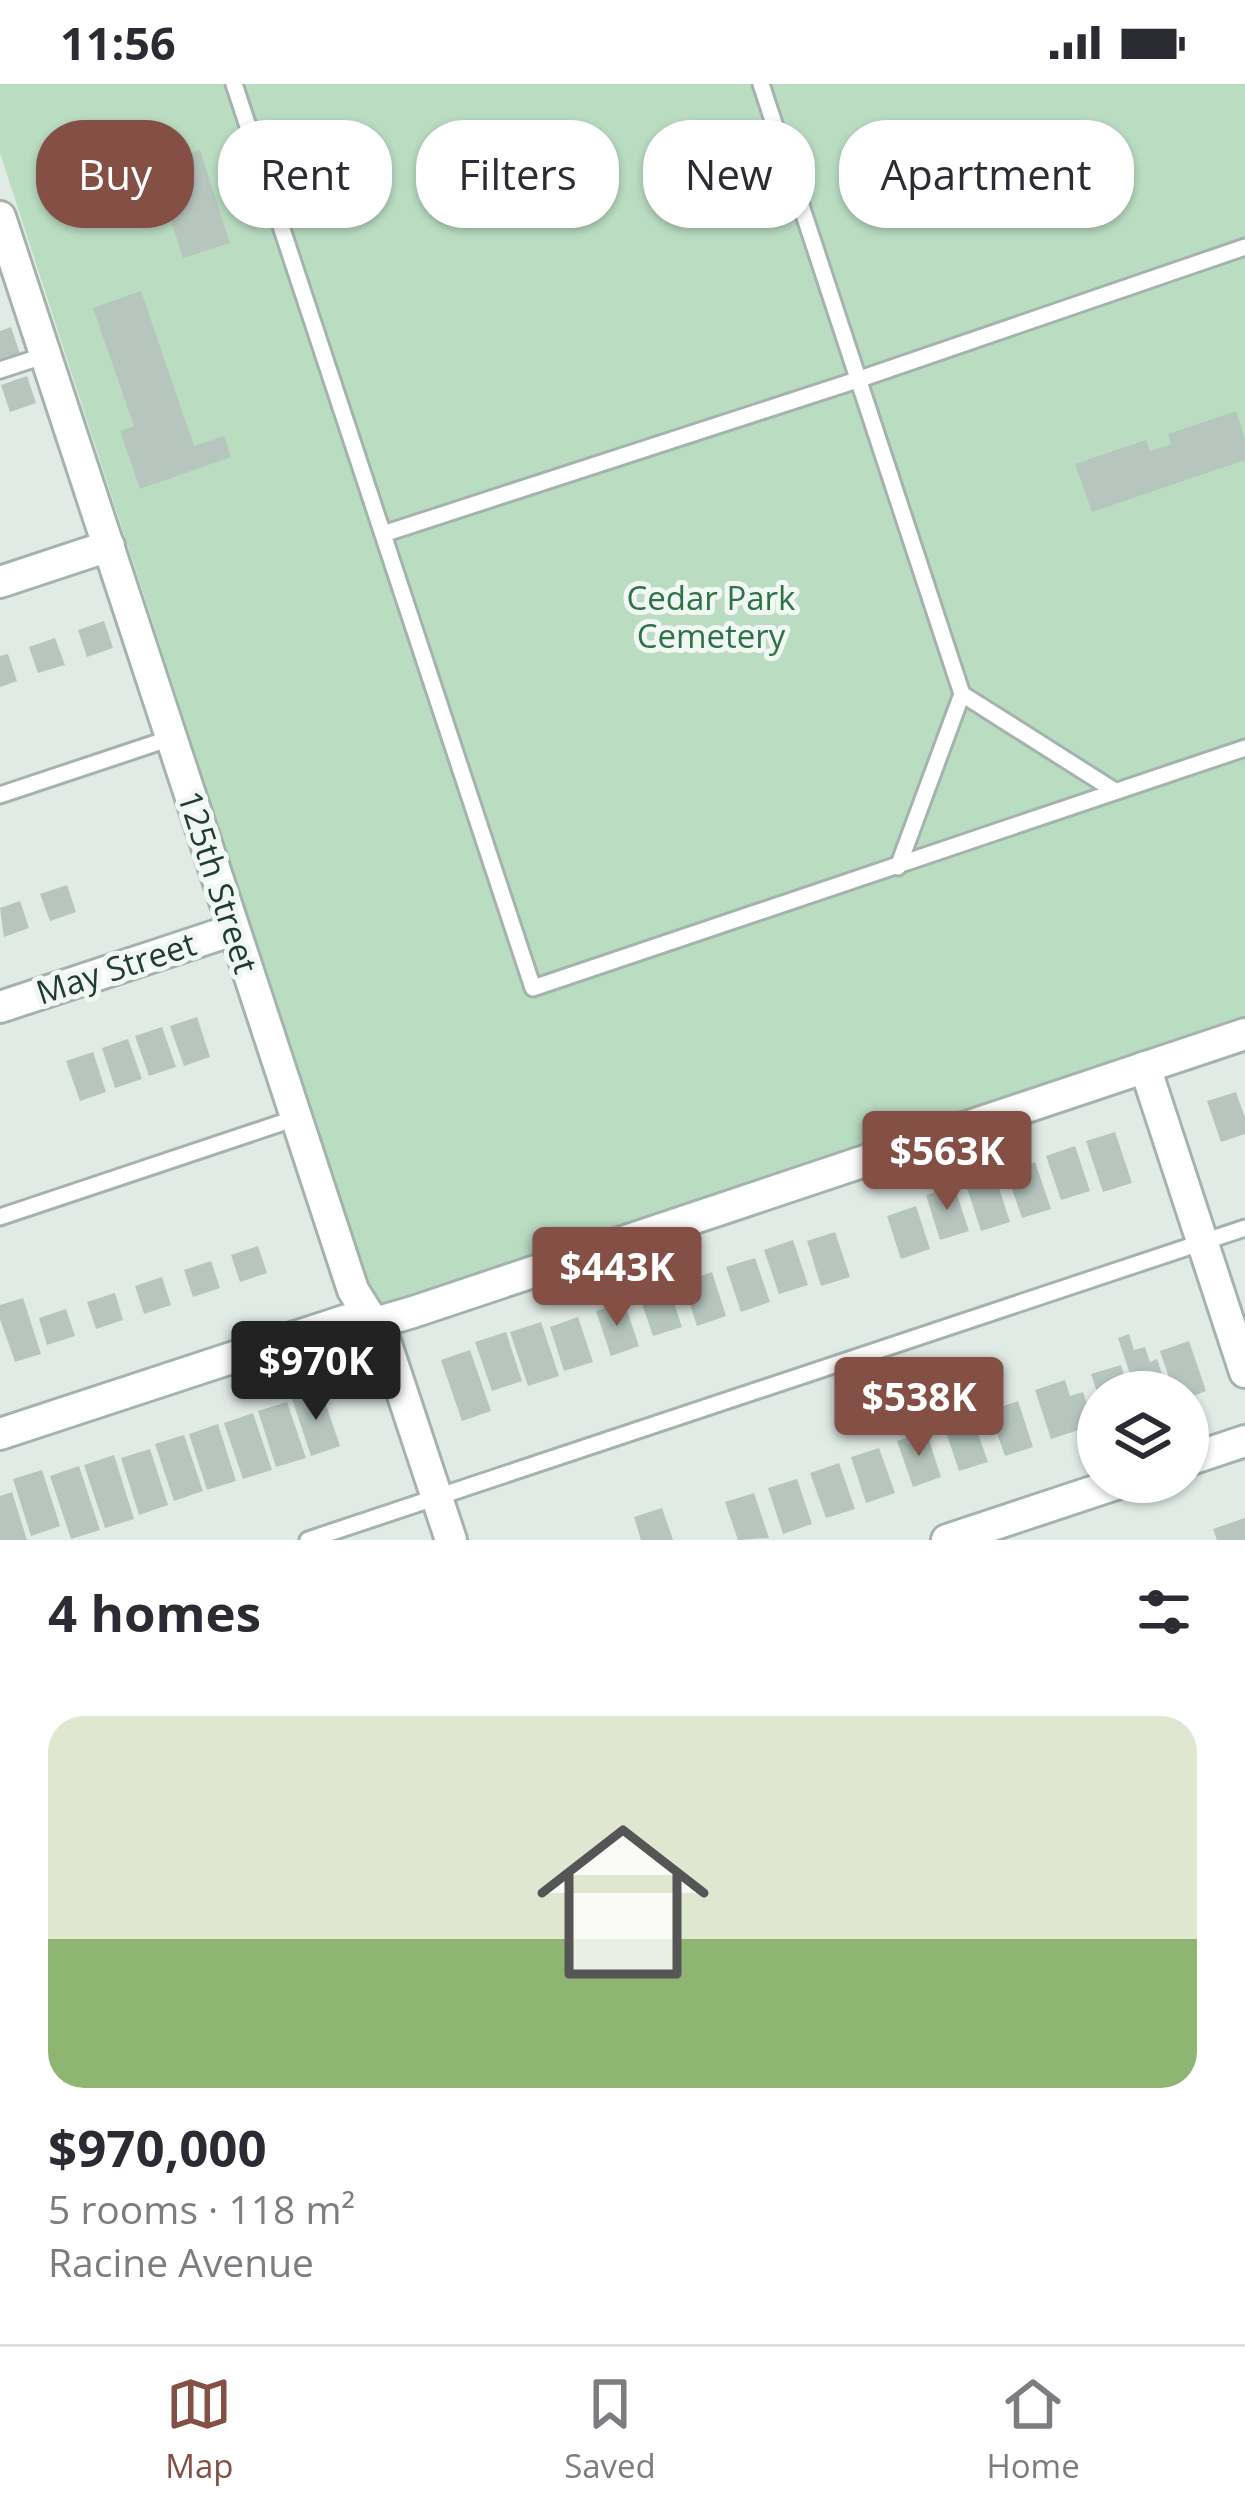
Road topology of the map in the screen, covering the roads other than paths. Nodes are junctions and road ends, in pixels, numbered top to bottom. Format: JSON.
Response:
{"nodes":[{"id":1,"x":234,"y":84,"type":"edge"},
{"id":2,"x":761,"y":84,"type":"edge"},
{"id":3,"x":0,"y":217,"type":"edge"},
{"id":4,"x":1245,"y":247,"type":"edge"},
{"id":5,"x":46,"y":355,"type":"junction"},
{"id":6,"x":0,"y":370,"type":"edge"},
{"id":7,"x":857,"y":380,"type":"junction"},
{"id":8,"x":383,"y":534,"type":"junction"},
{"id":9,"x":109,"y":546,"type":"junction"},
{"id":10,"x":0,"y":582,"type":"edge"},
{"id":11,"x":962,"y":694,"type":"junction"},
{"id":12,"x":171,"y":738,"type":"junction"},
{"id":13,"x":1245,"y":748,"type":"edge"},
{"id":14,"x":1114,"y":791,"type":"junction"},
{"id":15,"x":0,"y":795,"type":"edge"},
{"id":16,"x":898,"y":866,"type":"junction"},
{"id":17,"x":233,"y":930,"type":"junction"},
{"id":18,"x":0,"y":1007,"type":"edge"},
{"id":19,"x":1245,"y":1034,"type":"edge"},
{"id":20,"x":1145,"y":1067,"type":"junction"},
{"id":21,"x":296,"y":1118,"type":"junction"},
{"id":22,"x":0,"y":1217,"type":"edge"},
{"id":23,"x":1245,"y":1228,"type":"edge"},
{"id":24,"x":1202,"y":1243,"type":"junction"},
{"id":25,"x":372,"y":1324,"type":"junction"},
{"id":26,"x":1245,"y":1372,"type":"edge"},
{"id":27,"x":0,"y":1434,"type":"edge"},
{"id":28,"x":1245,"y":1441,"type":"edge"},
{"id":29,"x":1209,"y":1453,"type":"edge"},
{"id":30,"x":436,"y":1497,"type":"junction"},
{"id":31,"x":1077,"y":1497,"type":"edge"},
{"id":32,"x":308,"y":1540,"type":"edge"},
{"id":33,"x":451,"y":1540,"type":"edge"},
{"id":34,"x":947,"y":1540,"type":"edge"}],
"edges":[{"from":1,"to":8,"type":"lane"},
{"from":2,"to":7,"type":"lane"},
{"from":3,"to":5,"type":"street","name":"125th Street"},
{"from":4,"to":7,"type":"lane"},
{"from":5,"to":6,"type":"lane"},
{"from":5,"to":9,"type":"street","name":"125th Street"},
{"from":7,"to":8,"type":"lane"},
{"from":7,"to":11,"type":"lane"},
{"from":8,"to":16,"type":"lane"},
{"from":9,"to":10,"type":"street"},
{"from":9,"to":12,"type":"street","name":"125th Street"},
{"from":11,"to":14,"type":"lane"},
{"from":11,"to":16,"type":"lane"},
{"from":12,"to":15,"type":"lane"},
{"from":12,"to":17,"type":"street","name":"125th Street"},
{"from":13,"to":14,"type":"lane"},
{"from":14,"to":16,"type":"lane"},
{"from":17,"to":18,"type":"street","name":"May Street"},
{"from":17,"to":21,"type":"street","name":"125th Street"},
{"from":19,"to":20,"type":"street"},
{"from":20,"to":24,"type":"street"},
{"from":20,"to":25,"type":"street"},
{"from":21,"to":22,"type":"lane"},
{"from":21,"to":25,"type":"street","name":"125th Street"},
{"from":23,"to":24,"type":"lane"},
{"from":24,"to":26,"type":"street"},
{"from":24,"to":30,"type":"lane"},
{"from":25,"to":27,"type":"street"},
{"from":25,"to":30,"type":"street","name":"125th Street"},
{"from":28,"to":29,"type":"street"},
{"from":30,"to":32,"type":"lane"},
{"from":30,"to":33,"type":"street","name":"125th Street"},
{"from":31,"to":34,"type":"street"}]}
